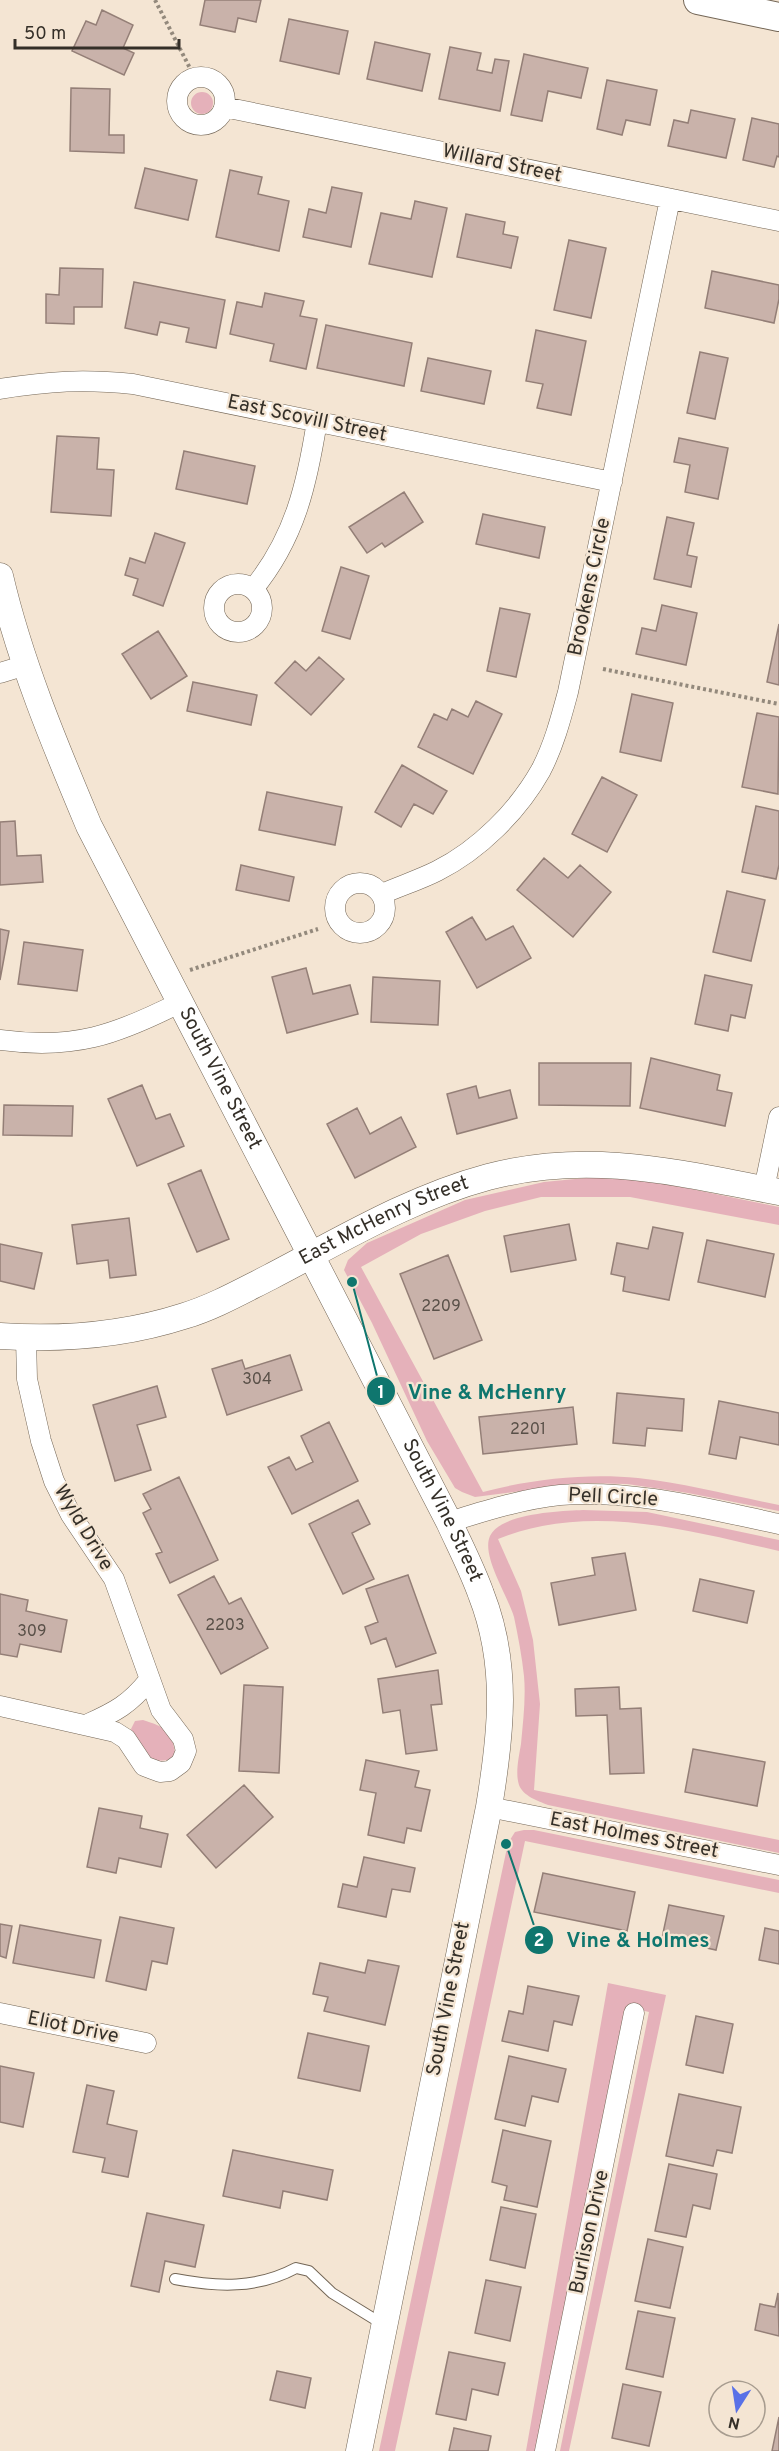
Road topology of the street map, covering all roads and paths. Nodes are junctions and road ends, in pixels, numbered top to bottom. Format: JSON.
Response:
{"nodes":[{"id":1,"x":155,"y":0,"type":"edge"},
{"id":2,"x":698,"y":0,"type":"edge"},
{"id":3,"x":779,"y":16,"type":"edge"},
{"id":4,"x":195,"y":78,"type":"junction"},
{"id":5,"x":224,"y":107,"type":"junction"},
{"id":6,"x":670,"y":199,"type":"junction"},
{"id":7,"x":779,"y":221,"type":"edge"},
{"id":8,"x":0,"y":389,"type":"edge"},
{"id":9,"x":317,"y":421,"type":"junction"},
{"id":10,"x":612,"y":482,"type":"junction"},
{"id":11,"x":0,"y":576,"type":"edge"},
{"id":12,"x":254,"y":589,"type":"dead end"},
{"id":13,"x":26,"y":665,"type":"junction"},
{"id":14,"x":603,"y":669,"type":"dead end"},
{"id":15,"x":0,"y":673,"type":"edge"},
{"id":16,"x":779,"y":704,"type":"edge"},
{"id":17,"x":382,"y":894,"type":"dead end"},
{"id":18,"x":318,"y":929,"type":"dead end"},
{"id":19,"x":187,"y":971,"type":"dead end"},
{"id":20,"x":181,"y":1002,"type":"junction"},
{"id":21,"x":0,"y":1040,"type":"edge"},
{"id":22,"x":779,"y":1117,"type":"edge"},
{"id":23,"x":772,"y":1190,"type":"edge"},
{"id":24,"x":311,"y":1256,"type":"junction"},
{"id":25,"x":0,"y":1336,"type":"edge"},
{"id":26,"x":26,"y":1338,"type":"junction"},
{"id":27,"x":449,"y":1522,"type":"junction"},
{"id":28,"x":779,"y":1524,"type":"edge"},
{"id":29,"x":149,"y":1680,"type":"junction"},
{"id":30,"x":0,"y":1706,"type":"edge"},
{"id":31,"x":88,"y":1725,"type":"junction"},
{"id":32,"x":489,"y":1807,"type":"junction"},
{"id":33,"x":779,"y":1865,"type":"edge"},
{"id":34,"x":0,"y":2013,"type":"edge"},
{"id":35,"x":634,"y":2013,"type":"dead end"},
{"id":36,"x":146,"y":2043,"type":"dead end"},
{"id":37,"x":175,"y":2279,"type":"dead end"},
{"id":38,"x":384,"y":2325,"type":"junction"},
{"id":39,"x":359,"y":2451,"type":"edge"},
{"id":40,"x":545,"y":2451,"type":"edge"}],
"edges":[{"from":1,"to":4,"type":"path"},
{"from":2,"to":3,"type":"main road"},
{"from":4,"to":5,"type":"street"},
{"from":4,"to":5,"type":"street"},
{"from":5,"to":6,"type":"street","name":"Willard Street"},
{"from":6,"to":7,"type":"street","name":"Willard Street"},
{"from":6,"to":10,"type":"street","name":"Brookens Circle"},
{"from":8,"to":9,"type":"street","name":"East Scovill Street"},
{"from":9,"to":10,"type":"street","name":"East Scovill Street"},
{"from":9,"to":12,"type":"street"},
{"from":10,"to":17,"type":"street","name":"Brookens Circle"},
{"from":11,"to":13,"type":"street","name":"South Vine Street"},
{"from":13,"to":15,"type":"street"},
{"from":13,"to":20,"type":"street","name":"South Vine Street"},
{"from":14,"to":16,"type":"path"},
{"from":18,"to":19,"type":"path"},
{"from":20,"to":21,"type":"street"},
{"from":20,"to":24,"type":"street","name":"South Vine Street"},
{"from":22,"to":23,"type":"street"},
{"from":23,"to":24,"type":"street","name":"East McHenry Street"},
{"from":24,"to":26,"type":"street","name":"East McHenry Street"},
{"from":24,"to":27,"type":"street","name":"South Vine Street"},
{"from":25,"to":26,"type":"street","name":"East McHenry Street"},
{"from":26,"to":29,"type":"street","name":"Wyld Drive"},
{"from":27,"to":28,"type":"street","name":"Pell Circle"},
{"from":27,"to":32,"type":"street","name":"South Vine Street"},
{"from":29,"to":31,"type":"street"},
{"from":29,"to":31,"type":"street","name":"Wyld Drive"},
{"from":30,"to":31,"type":"street"},
{"from":32,"to":33,"type":"street","name":"East Holmes Street"},
{"from":32,"to":38,"type":"street","name":"South Vine Street"},
{"from":34,"to":36,"type":"street","name":"Eliot Drive"},
{"from":35,"to":40,"type":"street","name":"Burlison Drive"},
{"from":37,"to":38,"type":"lane"},
{"from":38,"to":39,"type":"street","name":"South Vine Street"}]}
